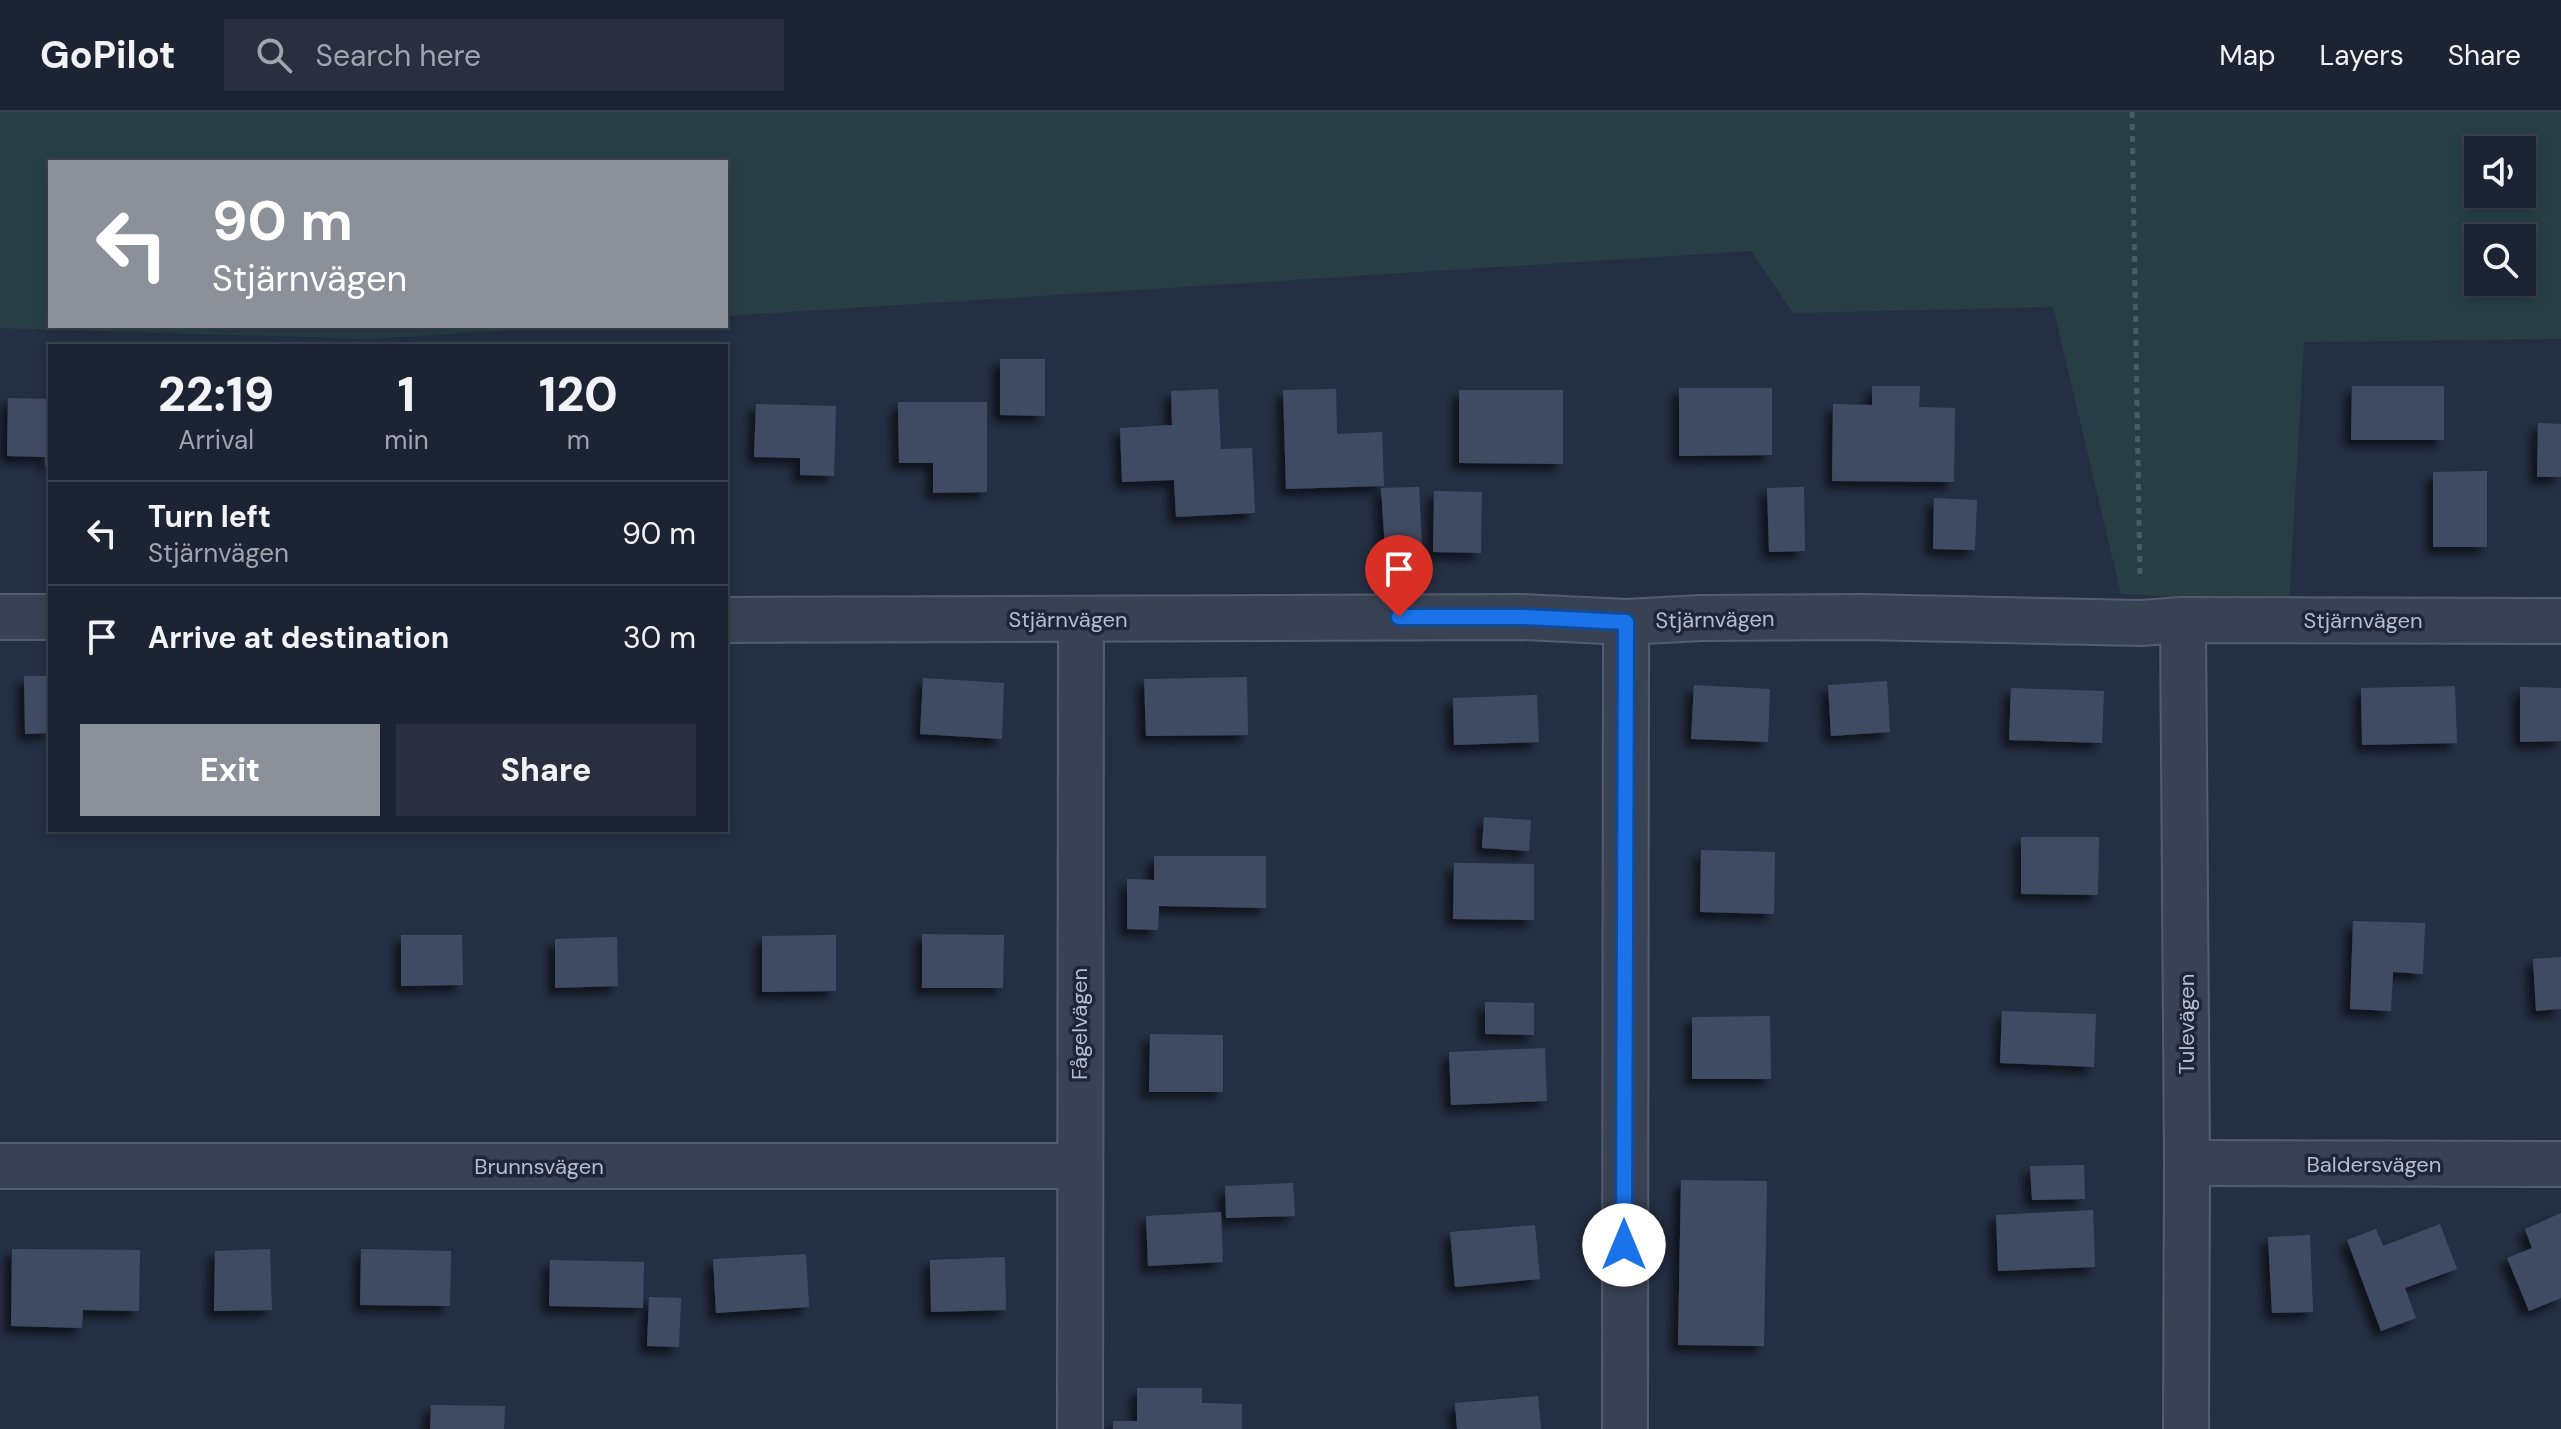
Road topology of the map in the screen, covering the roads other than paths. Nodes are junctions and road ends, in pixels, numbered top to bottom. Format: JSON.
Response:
{"nodes":[{"id":1,"x":0,"y":617,"type":"edge"},
{"id":2,"x":48,"y":617,"type":"edge"},
{"id":3,"x":1081,"y":619,"type":"junction"},
{"id":4,"x":728,"y":620,"type":"edge"},
{"id":5,"x":2162,"y":621,"type":"junction"},
{"id":6,"x":2561,"y":621,"type":"edge"},
{"id":7,"x":1626,"y":622,"type":"junction"},
{"id":8,"x":2187,"y":1163,"type":"junction"},
{"id":9,"x":2561,"y":1164,"type":"edge"},
{"id":10,"x":0,"y":1166,"type":"edge"},
{"id":11,"x":1079,"y":1166,"type":"junction"},
{"id":12,"x":1080,"y":1429,"type":"edge"},
{"id":13,"x":1625,"y":1429,"type":"edge"},
{"id":14,"x":2186,"y":1429,"type":"edge"}],
"edges":[{"from":1,"to":2,"type":"street"},
{"from":3,"to":4,"type":"street","name":"Stjärnvägen"},
{"from":3,"to":7,"type":"street","name":"Stjärnvägen"},
{"from":3,"to":11,"type":"street","name":"Fågelvägen"},
{"from":5,"to":6,"type":"street","name":"Stjärnvägen"},
{"from":5,"to":7,"type":"street","name":"Stjärnvägen"},
{"from":5,"to":8,"type":"street","name":"Tulevägen"},
{"from":7,"to":13,"type":"street"},
{"from":8,"to":9,"type":"street","name":"Baldersvägen"},
{"from":8,"to":14,"type":"street","name":"Tulevägen"},
{"from":10,"to":11,"type":"street","name":"Brunnsvägen"},
{"from":11,"to":12,"type":"street","name":"Fågelvägen"}]}
